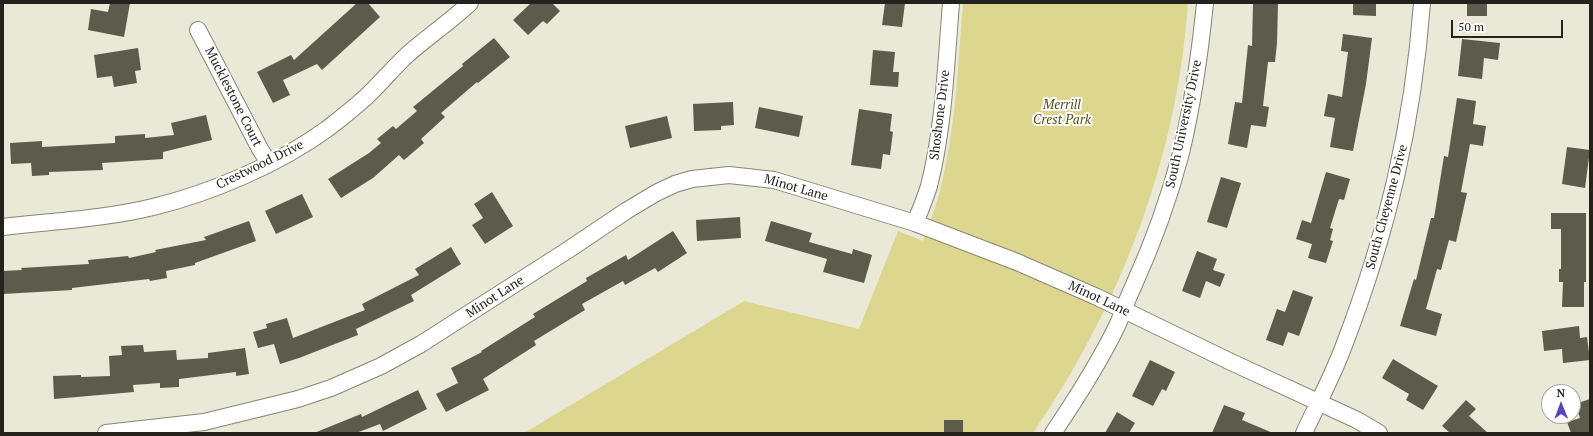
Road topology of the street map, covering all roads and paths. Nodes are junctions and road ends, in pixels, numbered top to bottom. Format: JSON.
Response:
{"nodes":[{"id":1,"x":470,"y":3,"type":"edge"},
{"id":2,"x":951,"y":3,"type":"edge"},
{"id":3,"x":1205,"y":3,"type":"edge"},
{"id":4,"x":1422,"y":3,"type":"edge"},
{"id":5,"x":198,"y":30,"type":"dead end"},
{"id":6,"x":269,"y":163,"type":"junction"},
{"id":7,"x":915,"y":223,"type":"junction"},
{"id":8,"x":3,"y":227,"type":"edge"},
{"id":9,"x":1123,"y":310,"type":"junction"},
{"id":10,"x":1319,"y":402,"type":"junction"},
{"id":11,"x":106,"y":433,"type":"edge"},
{"id":12,"x":1053,"y":433,"type":"edge"},
{"id":13,"x":1304,"y":433,"type":"edge"},
{"id":14,"x":1379,"y":433,"type":"edge"}],
"edges":[{"from":1,"to":6,"type":"street","name":"Crestwood Drive"},
{"from":2,"to":7,"type":"street","name":"Shoshone Drive"},
{"from":3,"to":9,"type":"street","name":"South University Drive"},
{"from":4,"to":10,"type":"street","name":"South Cheyenne Drive"},
{"from":5,"to":6,"type":"street","name":"Mucklestone Court"},
{"from":6,"to":8,"type":"street","name":"Crestwood Drive"},
{"from":7,"to":9,"type":"street","name":"Minot Lane"},
{"from":7,"to":11,"type":"street","name":"Minot Lane"},
{"from":9,"to":10,"type":"street","name":"Minot Lane"},
{"from":9,"to":12,"type":"street","name":"South University Drive"},
{"from":10,"to":13,"type":"street","name":"South Cheyenne Drive"},
{"from":10,"to":14,"type":"street","name":"Minot Lane"}]}
